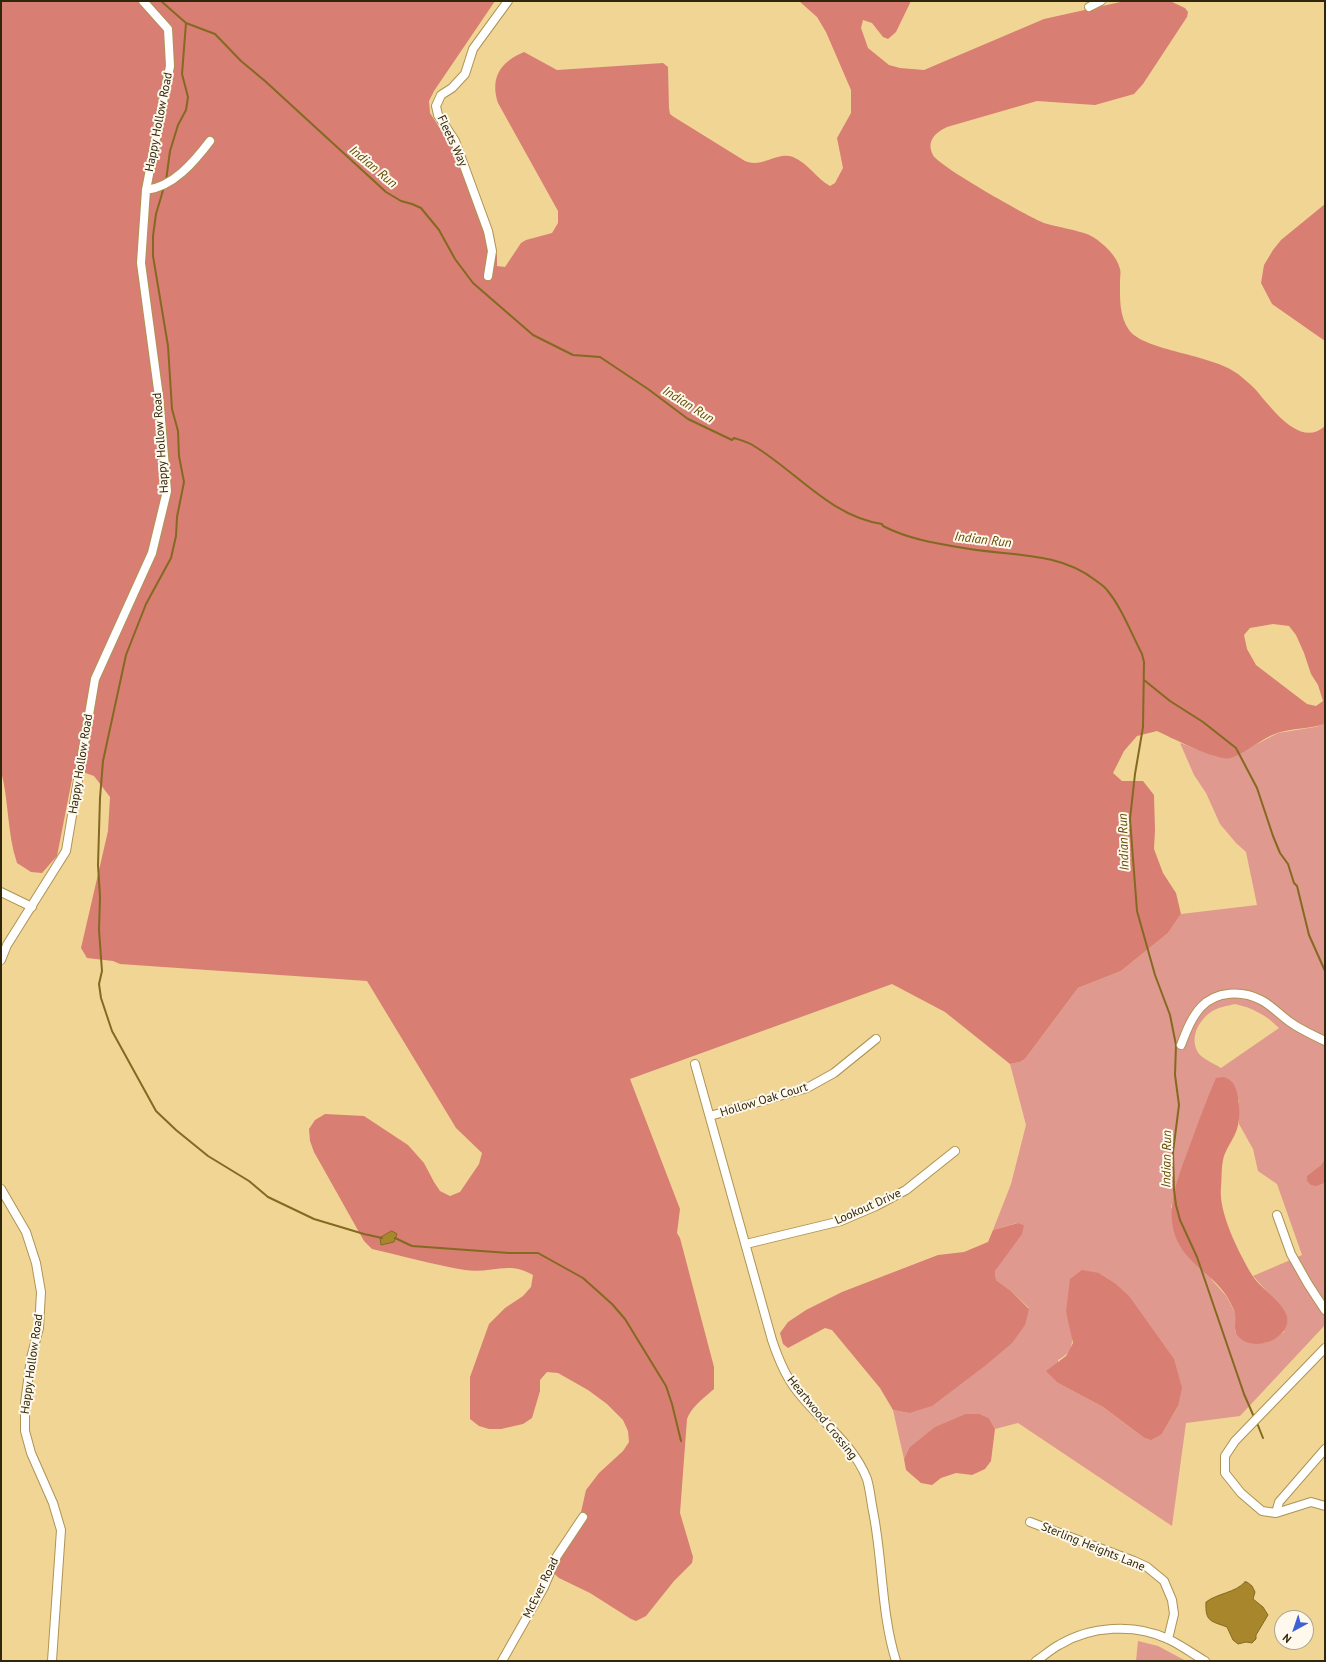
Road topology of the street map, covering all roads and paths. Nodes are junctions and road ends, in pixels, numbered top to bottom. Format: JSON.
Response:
{"nodes":[{"id":1,"x":143,"y":1,"type":"edge"},
{"id":2,"x":508,"y":1,"type":"edge"},
{"id":3,"x":1101,"y":1,"type":"edge"},
{"id":4,"x":1088,"y":7,"type":"dead end"},
{"id":5,"x":210,"y":142,"type":"dead end"},
{"id":6,"x":146,"y":190,"type":"junction"},
{"id":7,"x":488,"y":276,"type":"dead end"},
{"id":8,"x":1,"y":892,"type":"edge"},
{"id":9,"x":32,"y":907,"type":"junction"},
{"id":10,"x":4,"y":945,"type":"edge"},
{"id":11,"x":1,"y":960,"type":"edge"},
{"id":12,"x":876,"y":1039,"type":"dead end"},
{"id":13,"x":1325,"y":1041,"type":"edge"},
{"id":14,"x":1180,"y":1045,"type":"dead end"},
{"id":15,"x":695,"y":1064,"type":"dead end"},
{"id":16,"x":710,"y":1116,"type":"junction"},
{"id":17,"x":955,"y":1151,"type":"dead end"},
{"id":18,"x":1,"y":1190,"type":"edge"},
{"id":19,"x":1277,"y":1215,"type":"dead end"},
{"id":20,"x":746,"y":1244,"type":"junction"},
{"id":21,"x":1325,"y":1310,"type":"edge"},
{"id":22,"x":1325,"y":1348,"type":"edge"},
{"id":23,"x":1325,"y":1449,"type":"edge"},
{"id":24,"x":1325,"y":1506,"type":"edge"},
{"id":25,"x":1276,"y":1513,"type":"junction"},
{"id":26,"x":583,"y":1517,"type":"dead end"},
{"id":27,"x":1030,"y":1522,"type":"dead end"},
{"id":28,"x":1168,"y":1639,"type":"junction"},
{"id":29,"x":52,"y":1661,"type":"edge"},
{"id":30,"x":502,"y":1661,"type":"edge"},
{"id":31,"x":896,"y":1661,"type":"edge"},
{"id":32,"x":1036,"y":1661,"type":"edge"},
{"id":33,"x":1205,"y":1661,"type":"edge"}],
"edges":[{"from":1,"to":6,"type":"street","name":"Happy Hollow Road"},
{"from":2,"to":7,"type":"street","name":"Fleets Way"},
{"from":3,"to":4,"type":"street"},
{"from":5,"to":6,"type":"street"},
{"from":6,"to":9,"type":"street","name":"Happy Hollow Road"},
{"from":8,"to":9,"type":"street"},
{"from":9,"to":10,"type":"street","name":"Happy Hollow Road"},
{"from":10,"to":11,"type":"street","name":"Happy Hollow Road"},
{"from":12,"to":16,"type":"street","name":"Hollow Oak Court"},
{"from":13,"to":14,"type":"street"},
{"from":15,"to":16,"type":"street","name":"Heartwood Crossing"},
{"from":16,"to":20,"type":"street","name":"Heartwood Crossing"},
{"from":17,"to":20,"type":"street","name":"Lookout Drive"},
{"from":18,"to":29,"type":"street","name":"Happy Hollow Road"},
{"from":19,"to":21,"type":"street"},
{"from":20,"to":31,"type":"street","name":"Heartwood Crossing"},
{"from":22,"to":25,"type":"street"},
{"from":23,"to":25,"type":"street"},
{"from":24,"to":25,"type":"street"},
{"from":26,"to":30,"type":"street","name":"McEver Road"},
{"from":27,"to":28,"type":"street","name":"Sterling Heights Lane"},
{"from":28,"to":32,"type":"street"},
{"from":28,"to":33,"type":"street"}]}
